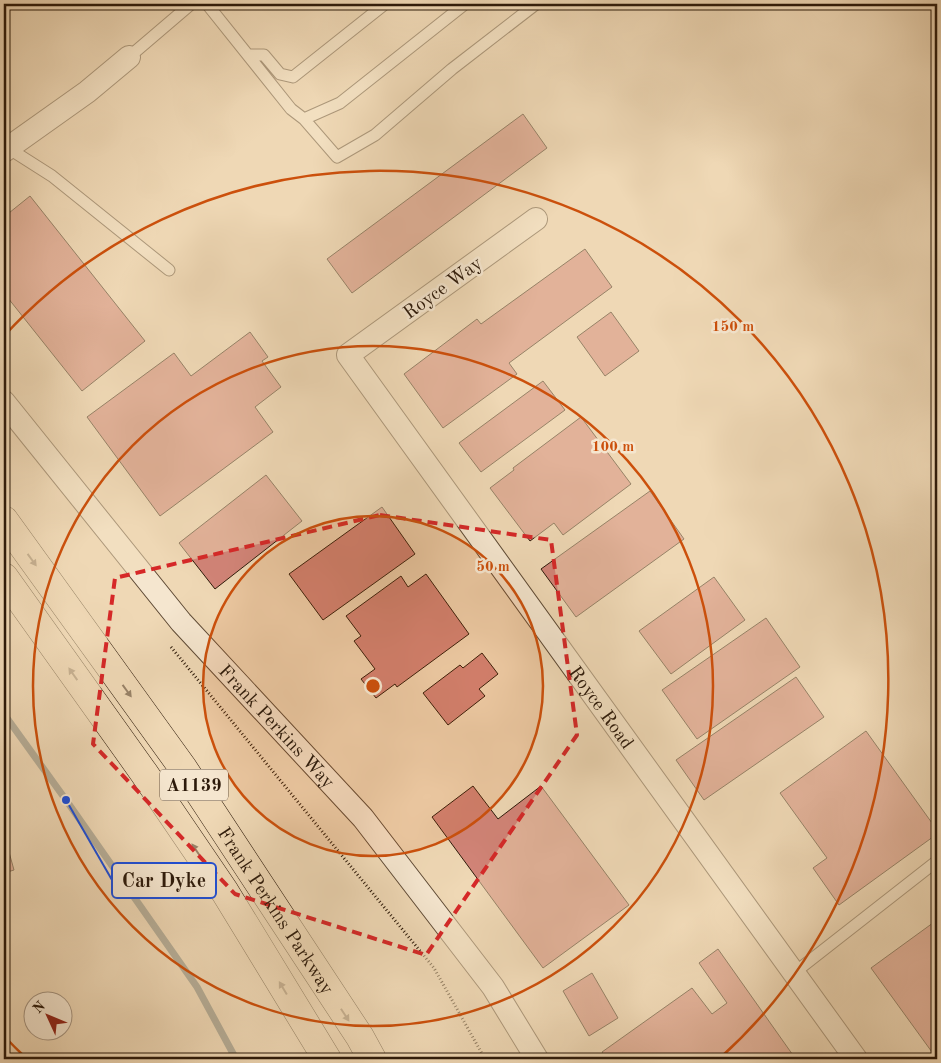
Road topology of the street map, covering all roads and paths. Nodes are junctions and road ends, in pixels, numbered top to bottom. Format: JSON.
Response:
{"nodes":[{"id":1,"x":190,"y":4,"type":"edge"},
{"id":2,"x":207,"y":4,"type":"edge"},
{"id":3,"x":385,"y":4,"type":"edge"},
{"id":4,"x":465,"y":4,"type":"edge"},
{"id":5,"x":536,"y":4,"type":"edge"},
{"id":6,"x":248,"y":55,"type":"junction"},
{"id":7,"x":129,"y":57,"type":"joint"},
{"id":8,"x":304,"y":119,"type":"junction"},
{"id":9,"x":5,"y":147,"type":"edge"},
{"id":10,"x":536,"y":219,"type":"dead end"},
{"id":11,"x":168,"y":270,"type":"dead end"},
{"id":12,"x":348,"y":355,"type":"joint"},
{"id":13,"x":4,"y":402,"type":"edge"},
{"id":14,"x":4,"y":520,"type":"edge"},
{"id":15,"x":4,"y":576,"type":"edge"},
{"id":16,"x":165,"y":640,"type":"dead end"},
{"id":17,"x":937,"y":862,"type":"edge"},
{"id":18,"x":794,"y":973,"type":"junction"},
{"id":19,"x":327,"y":1059,"type":"edge"},
{"id":20,"x":372,"y":1059,"type":"edge"},
{"id":21,"x":485,"y":1059,"type":"edge"},
{"id":22,"x":537,"y":1059,"type":"edge"},
{"id":23,"x":856,"y":1059,"type":"edge"}],
"edges":[{"from":1,"to":7,"type":"lane"},
{"from":2,"to":6,"type":"lane"},
{"from":3,"to":6,"type":"lane"},
{"from":4,"to":8,"type":"lane"},
{"from":5,"to":8,"type":"lane"},
{"from":6,"to":8,"type":"lane"},
{"from":7,"to":9,"type":"street"},
{"from":9,"to":11,"type":"lane"},
{"from":10,"to":12,"type":"street","name":"Royce Way"},
{"from":12,"to":18,"type":"street","name":"Royce Road"},
{"from":13,"to":22,"type":"street","name":"Frank Perkins Way"},
{"from":14,"to":20,"type":"highway","name":"Frank Perkins Parkway","number":"A1139","one_way":true},
{"from":19,"to":15,"type":"highway","name":"Frank Perkins Parkway","number":"A1139","one_way":true},
{"from":16,"to":21,"type":"path"},
{"from":17,"to":18,"type":"lane"},
{"from":18,"to":23,"type":"street","name":"Royce Road"}]}
